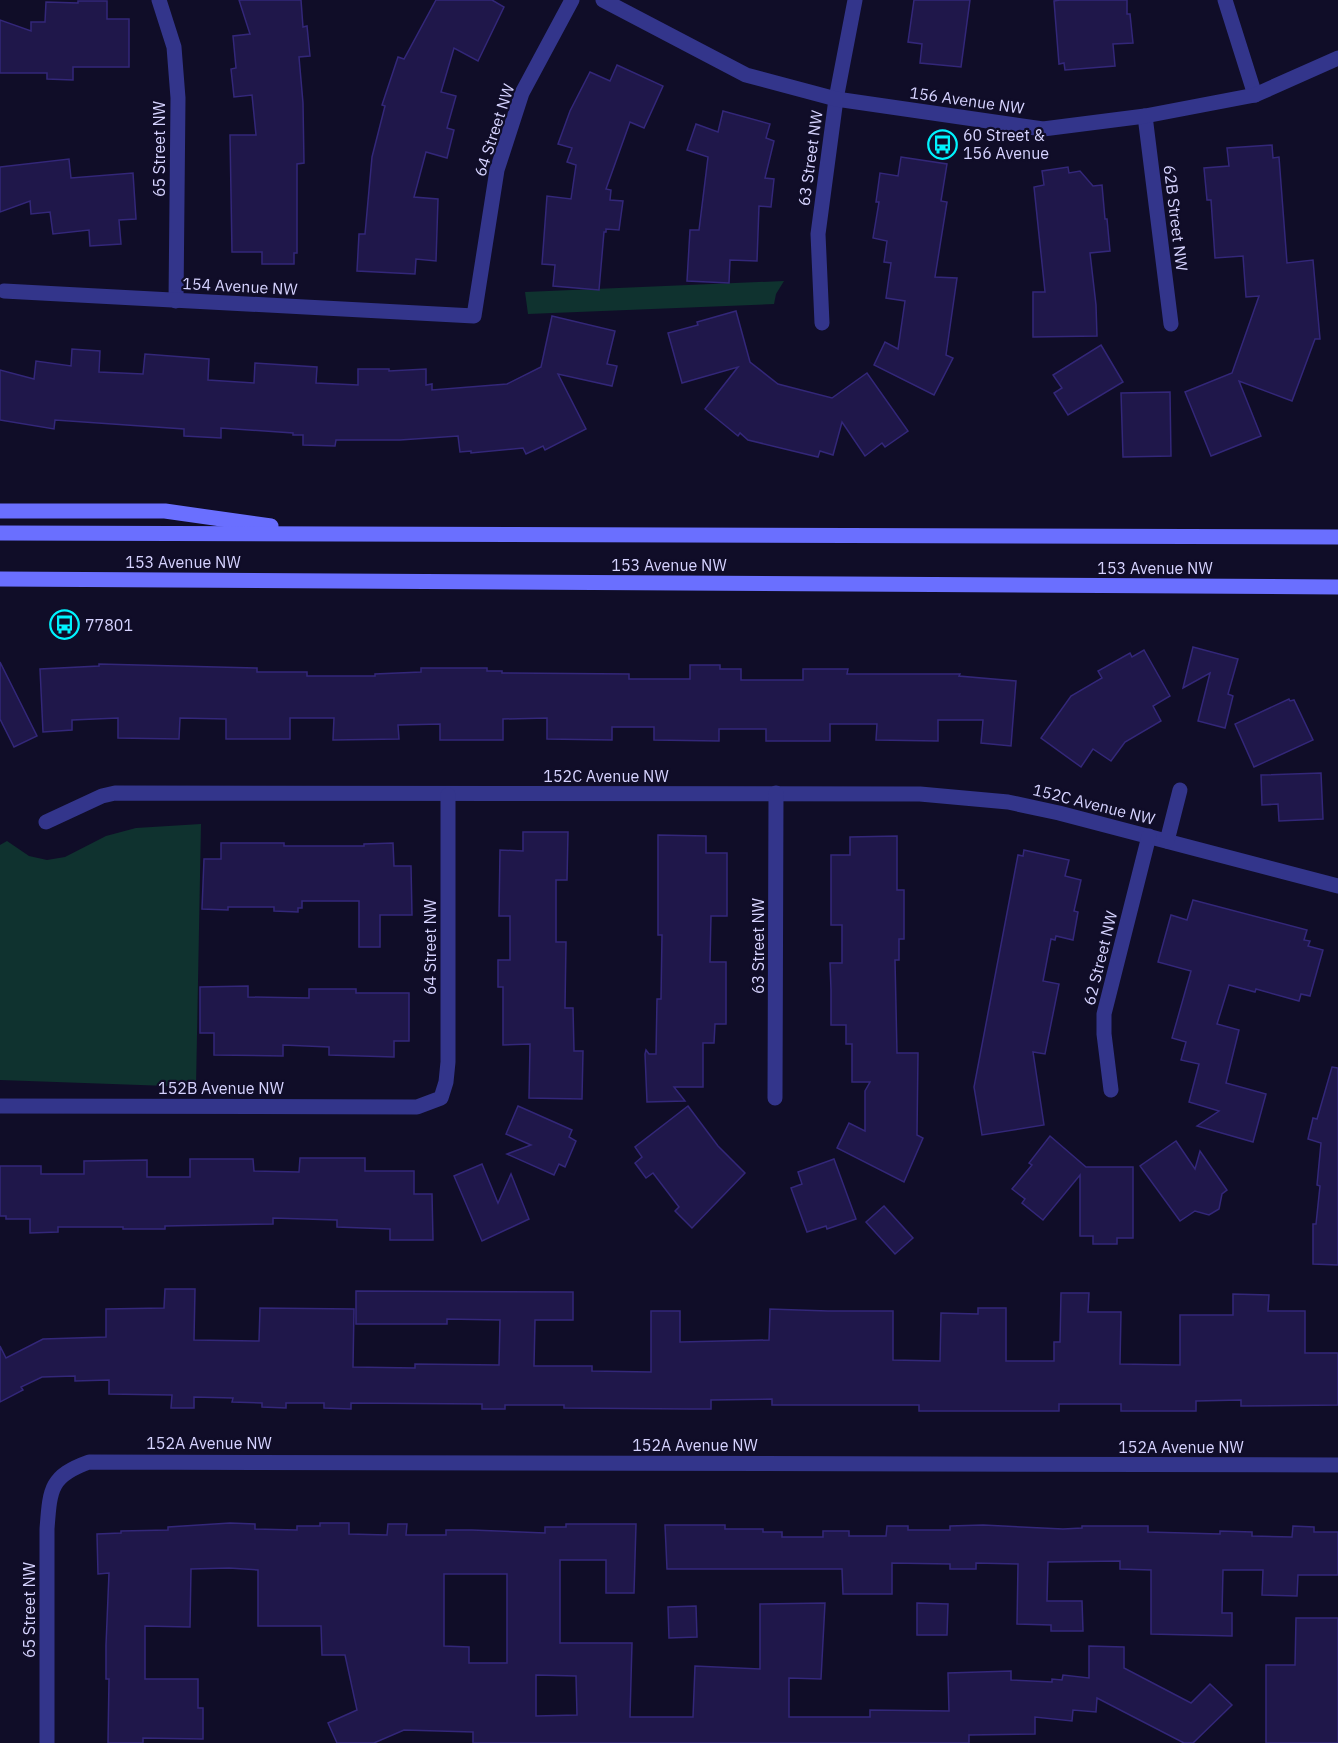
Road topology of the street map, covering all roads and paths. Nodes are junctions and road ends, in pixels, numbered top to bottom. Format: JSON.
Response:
{"nodes":[{"id":1,"x":159,"y":0,"type":"edge"},
{"id":2,"x":572,"y":0,"type":"edge"},
{"id":3,"x":603,"y":0,"type":"edge"},
{"id":4,"x":855,"y":0,"type":"edge"},
{"id":5,"x":1225,"y":0,"type":"edge"},
{"id":6,"x":1338,"y":58,"type":"edge"},
{"id":7,"x":1255,"y":95,"type":"junction"},
{"id":8,"x":836,"y":99,"type":"junction"},
{"id":9,"x":1144,"y":116,"type":"junction"},
{"id":10,"x":4,"y":291,"type":"dead end"},
{"id":11,"x":176,"y":301,"type":"junction"},
{"id":12,"x":474,"y":316,"type":"joint"},
{"id":13,"x":822,"y":323,"type":"dead end"},
{"id":14,"x":1171,"y":324,"type":"dead end"},
{"id":15,"x":0,"y":511,"type":"edge"},
{"id":16,"x":0,"y":533,"type":"edge"},
{"id":17,"x":327,"y":534,"type":"junction"},
{"id":18,"x":1338,"y":537,"type":"edge"},
{"id":19,"x":3,"y":580,"type":"edge"},
{"id":20,"x":1338,"y":587,"type":"edge"},
{"id":21,"x":1180,"y":790,"type":"dead end"},
{"id":22,"x":776,"y":793,"type":"junction"},
{"id":23,"x":448,"y":795,"type":"junction"},
{"id":24,"x":46,"y":822,"type":"dead end"},
{"id":25,"x":1149,"y":836,"type":"junction"},
{"id":26,"x":1167,"y":841,"type":"junction"},
{"id":27,"x":1338,"y":886,"type":"edge"},
{"id":28,"x":1111,"y":1090,"type":"dead end"},
{"id":29,"x":441,"y":1098,"type":"joint"},
{"id":30,"x":775,"y":1098,"type":"dead end"},
{"id":31,"x":0,"y":1106,"type":"edge"},
{"id":32,"x":1338,"y":1465,"type":"edge"},
{"id":33,"x":57,"y":1480,"type":"joint"},
{"id":34,"x":47,"y":1743,"type":"edge"}],
"edges":[{"from":1,"to":11,"type":"street","name":"65 Street NW"},
{"from":2,"to":12,"type":"street","name":"64 Street NW"},
{"from":3,"to":8,"type":"street","name":"156 Avenue NW"},
{"from":4,"to":8,"type":"street","name":"63 Street NW"},
{"from":5,"to":7,"type":"street"},
{"from":6,"to":7,"type":"street","name":"156 Avenue NW"},
{"from":7,"to":9,"type":"street","name":"156 Avenue NW"},
{"from":8,"to":9,"type":"street","name":"156 Avenue NW"},
{"from":8,"to":13,"type":"street","name":"63 Street NW"},
{"from":9,"to":14,"type":"street","name":"62B Street NW"},
{"from":10,"to":11,"type":"street","name":"154 Avenue NW"},
{"from":11,"to":12,"type":"street","name":"154 Avenue NW"},
{"from":15,"to":17,"type":"main road"},
{"from":16,"to":17,"type":"main road","name":"153 Avenue NW"},
{"from":17,"to":18,"type":"main road","name":"153 Avenue NW"},
{"from":19,"to":20,"type":"main road","name":"153 Avenue NW"},
{"from":21,"to":26,"type":"street","name":"152C Avenue NW"},
{"from":22,"to":23,"type":"street","name":"152C Avenue NW"},
{"from":22,"to":25,"type":"street","name":"152C Avenue NW"},
{"from":22,"to":30,"type":"street","name":"63 Street NW"},
{"from":23,"to":24,"type":"street","name":"152C Avenue NW"},
{"from":23,"to":29,"type":"street","name":"64 Street NW"},
{"from":25,"to":26,"type":"street","name":"152C Avenue NW"},
{"from":25,"to":28,"type":"street","name":"62 Street NW"},
{"from":26,"to":27,"type":"street","name":"152C Avenue NW"},
{"from":29,"to":31,"type":"street","name":"152B Avenue NW"},
{"from":32,"to":33,"type":"street","name":"152A Avenue NW"},
{"from":33,"to":34,"type":"street","name":"65 Street NW"}]}
